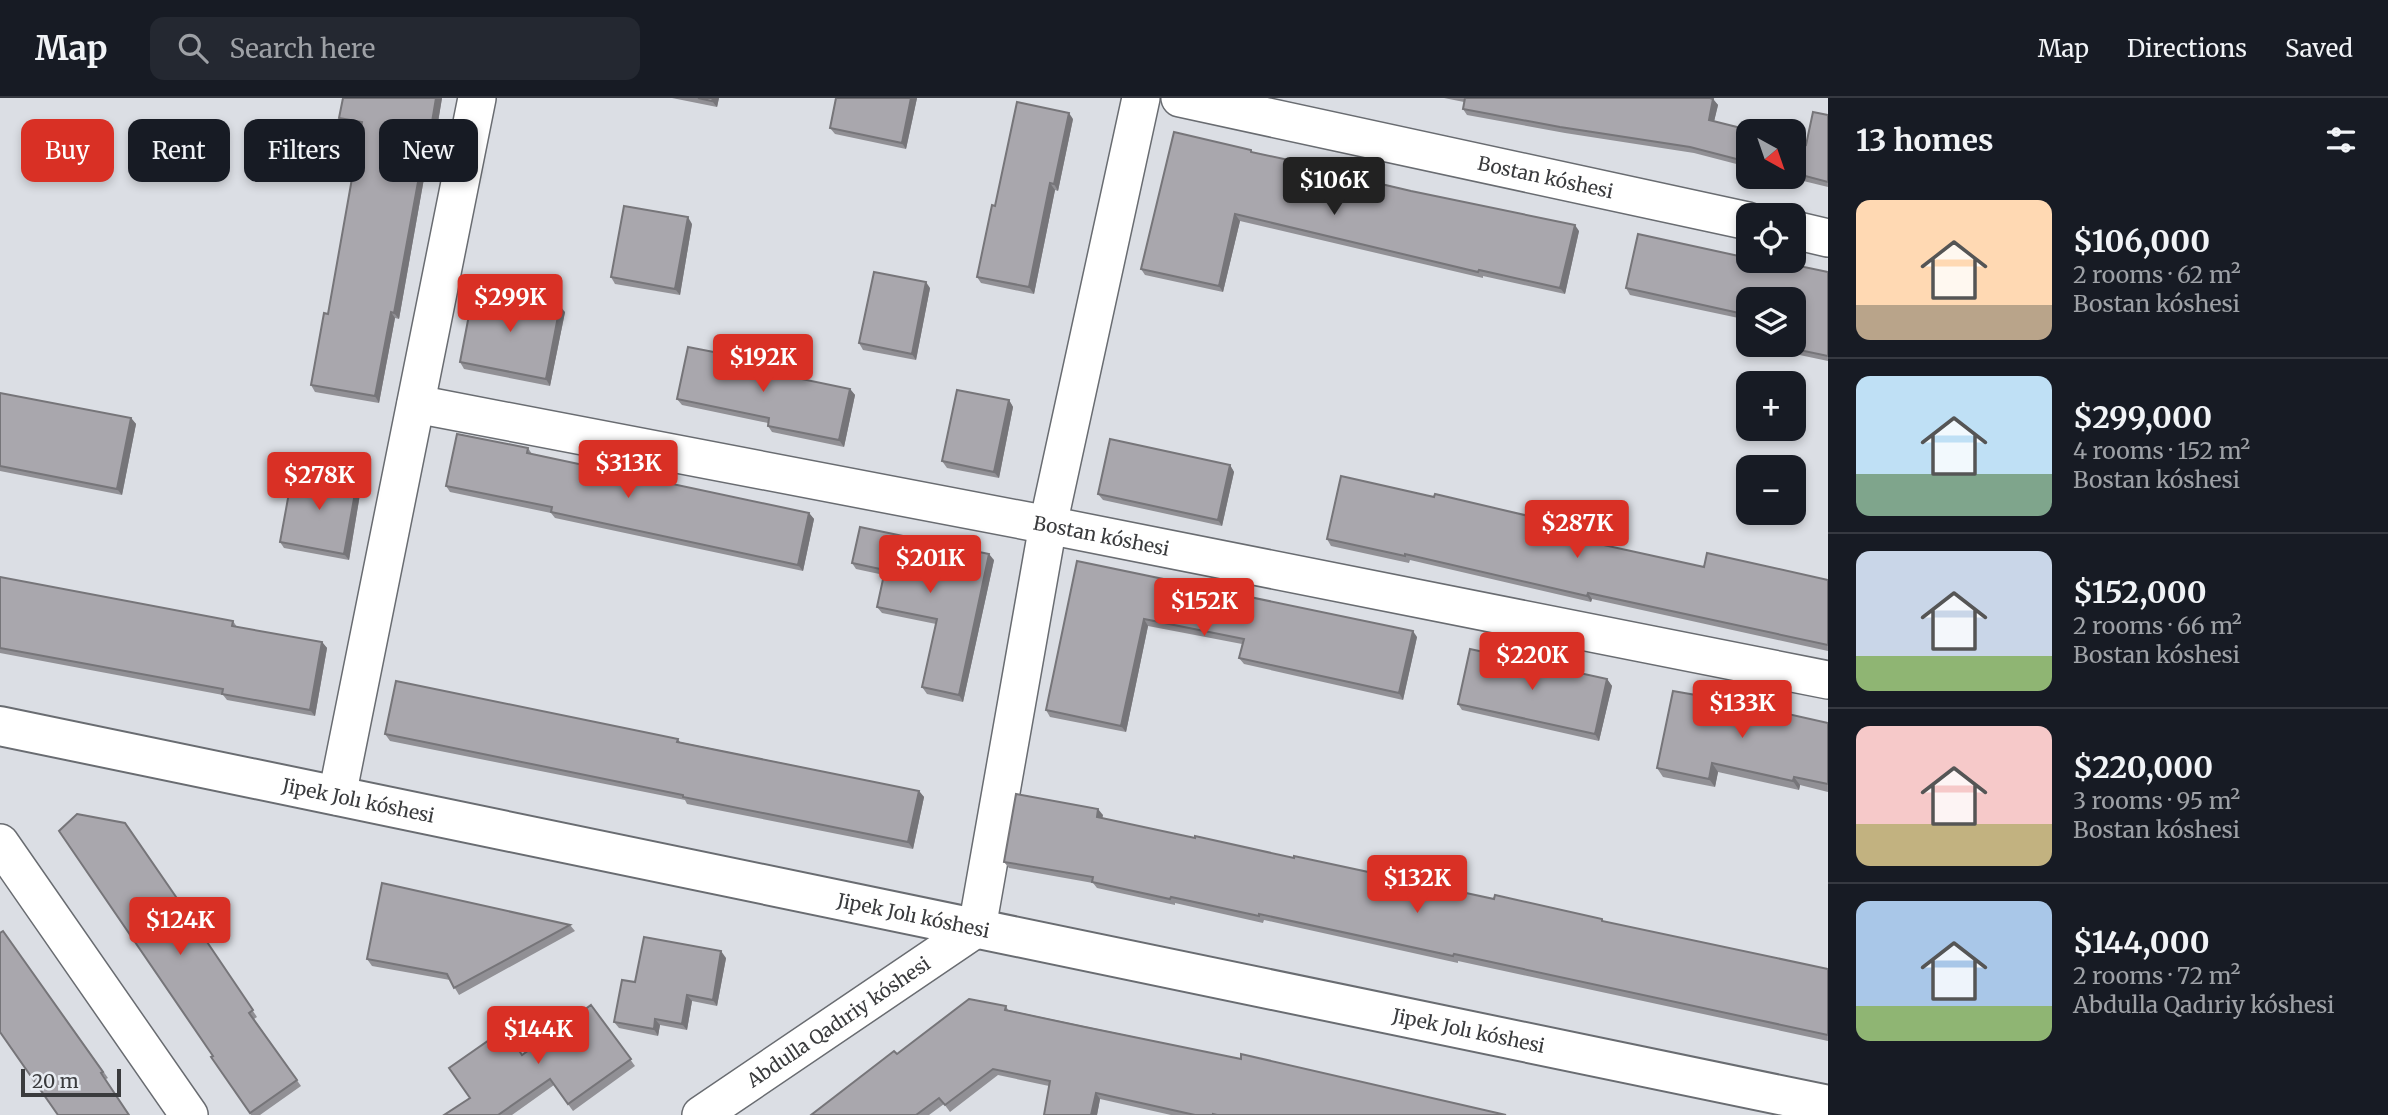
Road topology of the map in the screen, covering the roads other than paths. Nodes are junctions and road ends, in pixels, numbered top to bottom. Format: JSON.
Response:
{"nodes":[{"id":1,"x":477,"y":98,"type":"edge"},
{"id":2,"x":1141,"y":98,"type":"edge"},
{"id":3,"x":1180,"y":98,"type":"edge"},
{"id":4,"x":1736,"y":217,"type":"edge"},
{"id":5,"x":1806,"y":233,"type":"edge"},
{"id":6,"x":1828,"y":238,"type":"edge"},
{"id":7,"x":416,"y":404,"type":"junction"},
{"id":8,"x":1048,"y":525,"type":"junction"},
{"id":9,"x":1828,"y":680,"type":"edge"},
{"id":10,"x":0,"y":726,"type":"edge"},
{"id":11,"x":337,"y":796,"type":"junction"},
{"id":12,"x":0,"y":843,"type":"edge"},
{"id":13,"x":977,"y":928,"type":"junction"},
{"id":14,"x":1828,"y":1105,"type":"edge"},
{"id":15,"x":189,"y":1115,"type":"edge"},
{"id":16,"x":701,"y":1115,"type":"edge"}],
"edges":[{"from":1,"to":7,"type":"street"},
{"from":2,"to":8,"type":"street"},
{"from":3,"to":4,"type":"street","name":"Bostan kóshesi"},
{"from":5,"to":6,"type":"street"},
{"from":7,"to":8,"type":"street","name":"Bostan kóshesi"},
{"from":7,"to":11,"type":"street"},
{"from":8,"to":9,"type":"street","name":"Bostan kóshesi"},
{"from":8,"to":13,"type":"street"},
{"from":10,"to":11,"type":"street","name":"Jipek Jolı kóshesi"},
{"from":11,"to":13,"type":"street","name":"Jipek Jolı kóshesi"},
{"from":12,"to":15,"type":"street"},
{"from":13,"to":14,"type":"street","name":"Jipek Jolı kóshesi"},
{"from":13,"to":16,"type":"street","name":"Abdulla Qadıriy kóshesi"}]}
